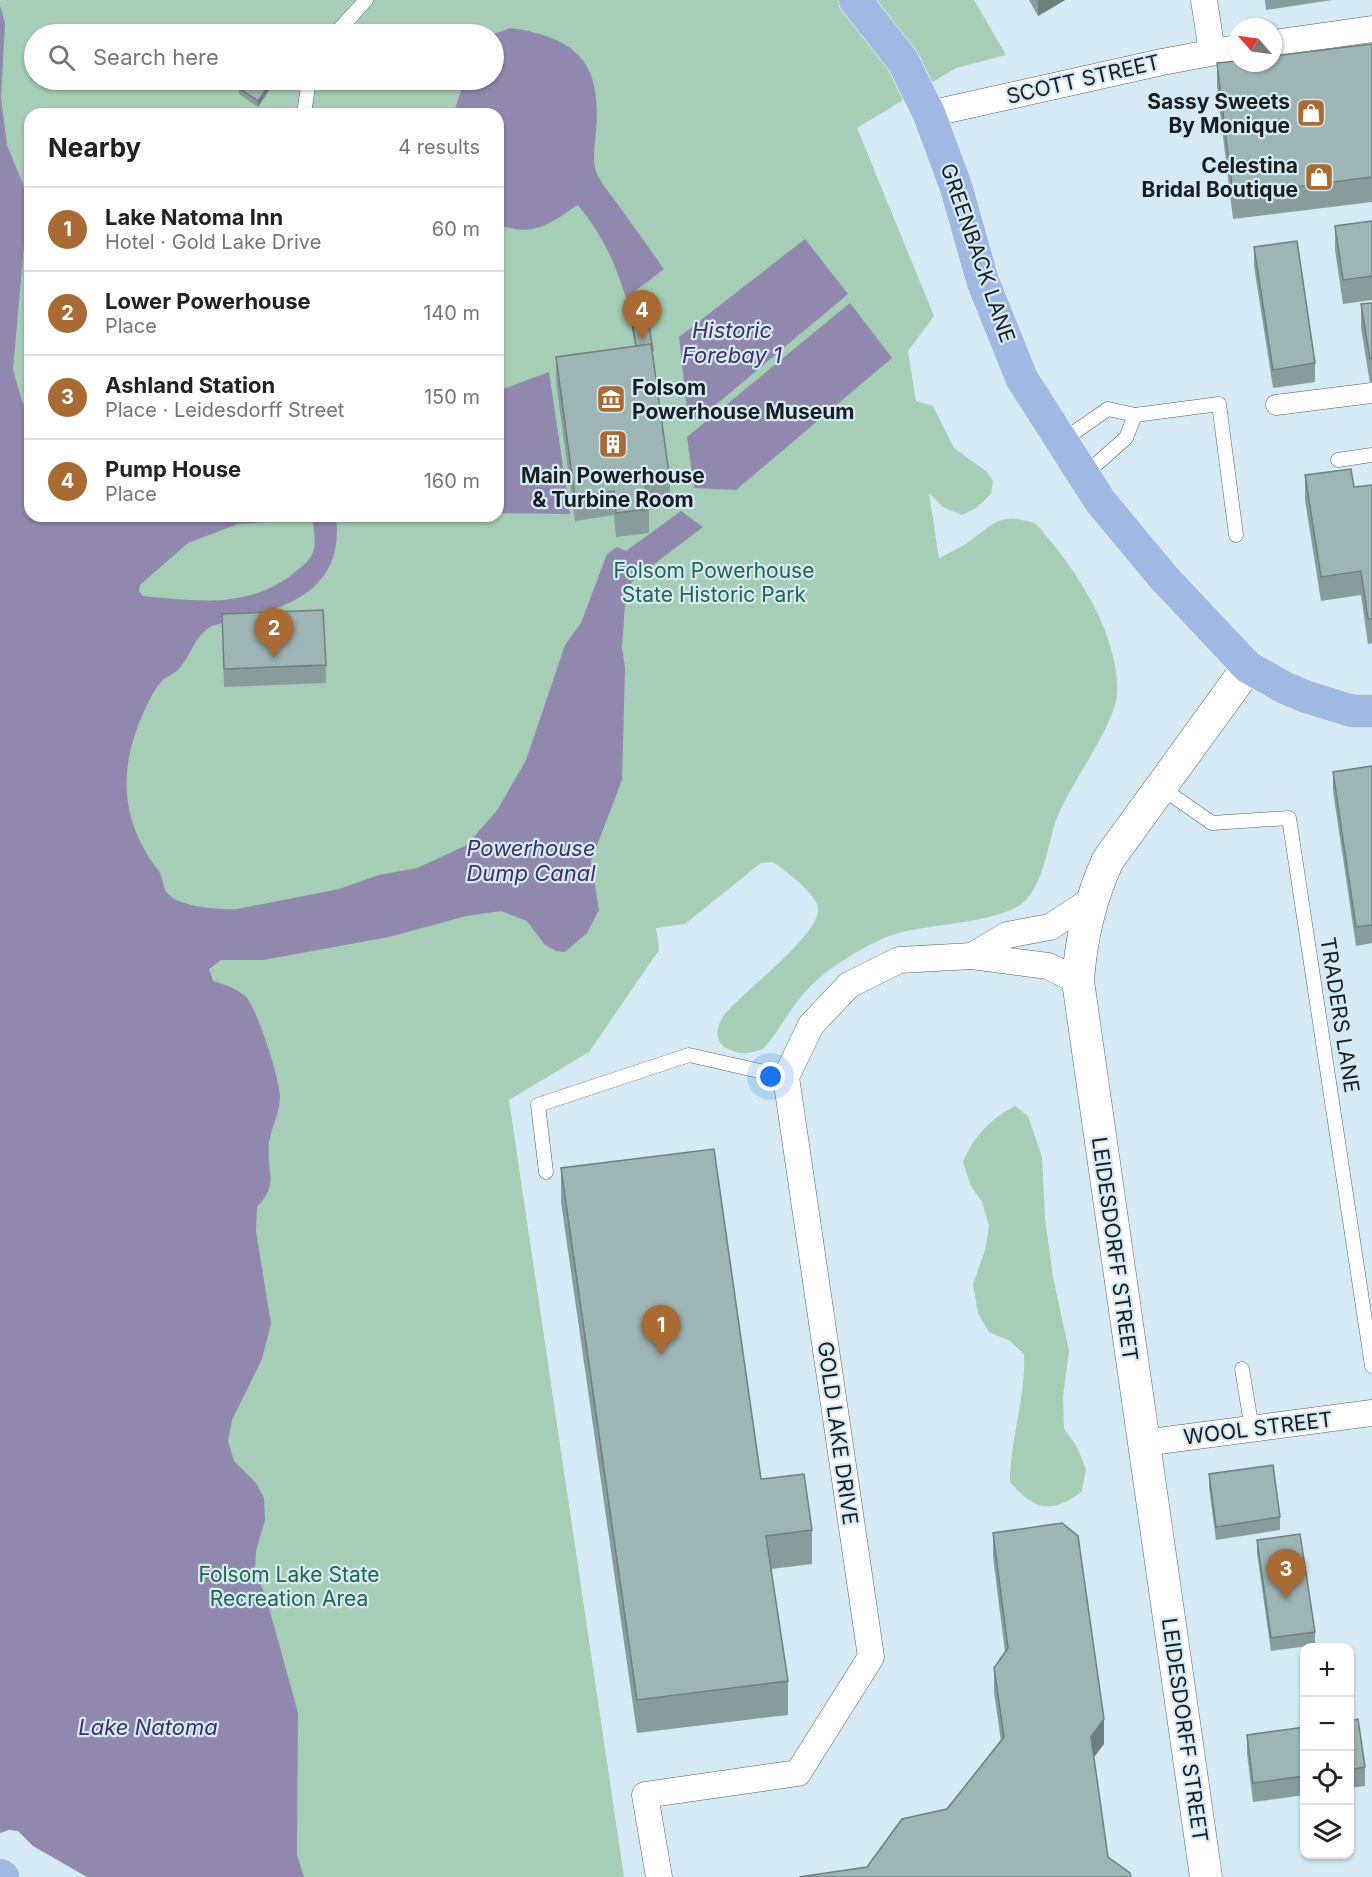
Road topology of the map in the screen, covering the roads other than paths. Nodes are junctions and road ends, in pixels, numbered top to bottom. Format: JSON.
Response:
{"nodes":[{"id":1,"x":366,"y":0,"type":"edge"},
{"id":2,"x":855,"y":0,"type":"edge"},
{"id":3,"x":1204,"y":0,"type":"edge"},
{"id":4,"x":344,"y":24,"type":"edge"},
{"id":5,"x":1372,"y":29,"type":"edge"},
{"id":6,"x":1282,"y":42,"type":"edge"},
{"id":7,"x":1228,"y":49,"type":"edge"},
{"id":8,"x":1212,"y":52,"type":"junction"},
{"id":9,"x":308,"y":90,"type":"edge"},
{"id":10,"x":305,"y":108,"type":"edge"},
{"id":11,"x":929,"y":114,"type":"junction"},
{"id":12,"x":1372,"y":393,"type":"edge"},
{"id":13,"x":1276,"y":405,"type":"dead end"},
{"id":14,"x":1135,"y":415,"type":"junction"},
{"id":15,"x":1063,"y":440,"type":"junction"},
{"id":16,"x":1372,"y":455,"type":"edge"},
{"id":17,"x":1338,"y":460,"type":"dead end"},
{"id":18,"x":1084,"y":475,"type":"junction"},
{"id":19,"x":1236,"y":535,"type":"dead end"},
{"id":20,"x":1248,"y":667,"type":"junction"},
{"id":21,"x":1372,"y":711,"type":"edge"},
{"id":22,"x":1160,"y":787,"type":"junction"},
{"id":23,"x":1093,"y":898,"type":"junction"},
{"id":24,"x":972,"y":956,"type":"junction"},
{"id":25,"x":1078,"y":981,"type":"junction"},
{"id":26,"x":786,"y":1077,"type":"junction"},
{"id":27,"x":546,"y":1172,"type":"dead end"},
{"id":28,"x":1372,"y":1366,"type":"edge"},
{"id":29,"x":1242,"y":1369,"type":"dead end"},
{"id":30,"x":1372,"y":1413,"type":"edge"},
{"id":31,"x":1252,"y":1429,"type":"junction"},
{"id":32,"x":1143,"y":1443,"type":"junction"},
{"id":33,"x":659,"y":1877,"type":"edge"},
{"id":34,"x":1206,"y":1877,"type":"edge"}],
"edges":[{"from":1,"to":4,"type":"lane"},
{"from":2,"to":11,"type":"main road","name":"GREENBACK LANE"},
{"from":3,"to":8,"type":"street"},
{"from":5,"to":6,"type":"street"},
{"from":7,"to":8,"type":"street","name":"SCOTT STREET"},
{"from":8,"to":11,"type":"street","name":"SCOTT STREET"},
{"from":9,"to":10,"type":"lane"},
{"from":11,"to":15,"type":"main road","name":"GREENBACK LANE"},
{"from":12,"to":13,"type":"street"},
{"from":14,"to":15,"type":"lane"},
{"from":14,"to":18,"type":"lane"},
{"from":14,"to":19,"type":"lane"},
{"from":15,"to":18,"type":"main road","name":"GREENBACK LANE"},
{"from":16,"to":17,"type":"lane"},
{"from":18,"to":20,"type":"main road","name":"GREENBACK LANE"},
{"from":20,"to":21,"type":"main road","name":"GREENBACK LANE"},
{"from":20,"to":22,"type":"street","name":"LEIDESDORFF STREET"},
{"from":22,"to":23,"type":"street","name":"LEIDESDORFF STREET"},
{"from":22,"to":28,"type":"lane","name":"TRADERS LANE"},
{"from":23,"to":24,"type":"street"},
{"from":23,"to":25,"type":"street","name":"LEIDESDORFF STREET"},
{"from":24,"to":25,"type":"street"},
{"from":24,"to":26,"type":"street"},
{"from":25,"to":32,"type":"street","name":"LEIDESDORFF STREET"},
{"from":26,"to":27,"type":"lane"},
{"from":26,"to":33,"type":"street","name":"GOLD LAKE DRIVE"},
{"from":29,"to":31,"type":"lane"},
{"from":30,"to":31,"type":"street","name":"WOOL STREET"},
{"from":31,"to":32,"type":"street","name":"WOOL STREET"},
{"from":32,"to":34,"type":"street","name":"LEIDESDORFF STREET"}]}
